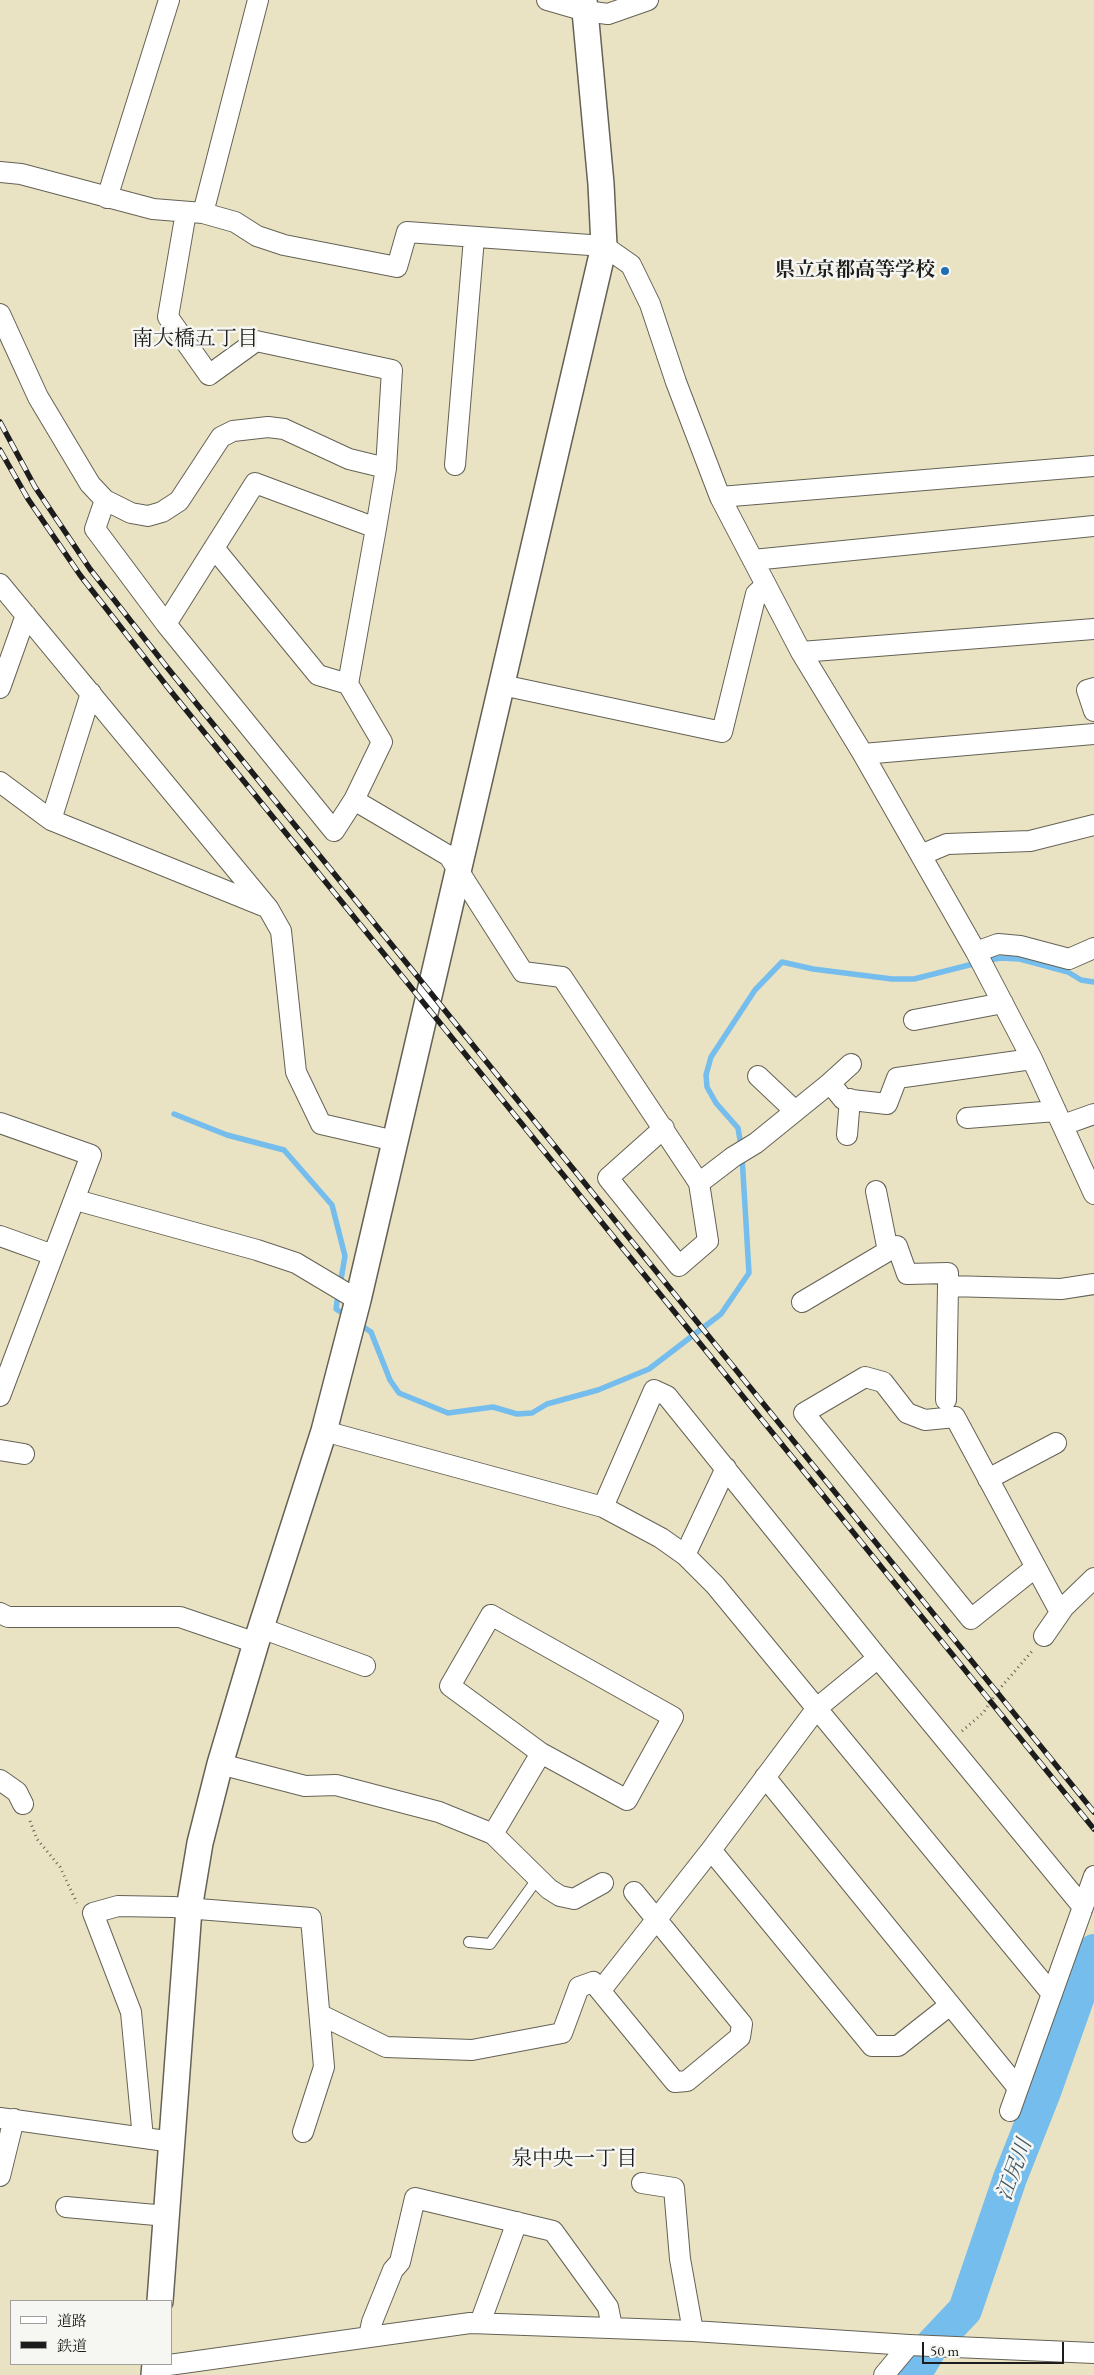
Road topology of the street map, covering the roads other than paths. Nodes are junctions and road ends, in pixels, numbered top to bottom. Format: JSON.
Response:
{"nodes":[{"id":1,"x":169,"y":0,"type":"edge"},
{"id":2,"x":258,"y":0,"type":"edge"},
{"id":3,"x":547,"y":0,"type":"edge"},
{"id":4,"x":648,"y":0,"type":"edge"},
{"id":5,"x":584,"y":6,"type":"edge"},
{"id":6,"x":0,"y":172,"type":"edge"},
{"id":7,"x":107,"y":198,"type":"junction"},
{"id":8,"x":194,"y":213,"type":"junction"},
{"id":9,"x":474,"y":238,"type":"junction"},
{"id":10,"x":604,"y":246,"type":"junction"},
{"id":11,"x":0,"y":314,"type":"edge"},
{"id":12,"x":455,"y":465,"type":"dead end"},
{"id":13,"x":1094,"y":466,"type":"edge"},
{"id":14,"x":386,"y":468,"type":"junction"},
{"id":15,"x":720,"y":497,"type":"junction"},
{"id":16,"x":105,"y":500,"type":"junction"},
{"id":17,"x":1094,"y":526,"type":"edge"},
{"id":18,"x":376,"y":528,"type":"junction"},
{"id":19,"x":214,"y":548,"type":"junction"},
{"id":20,"x":753,"y":560,"type":"junction"},
{"id":21,"x":0,"y":584,"type":"edge"},
{"id":22,"x":766,"y":585,"type":"junction"},
{"id":23,"x":26,"y":615,"type":"junction"},
{"id":24,"x":166,"y":624,"type":"junction"},
{"id":25,"x":1094,"y":629,"type":"edge"},
{"id":26,"x":801,"y":652,"type":"junction"},
{"id":27,"x":348,"y":684,"type":"junction"},
{"id":28,"x":502,"y":685,"type":"junction"},
{"id":29,"x":0,"y":688,"type":"edge"},
{"id":30,"x":1094,"y":688,"type":"edge"},
{"id":31,"x":91,"y":693,"type":"junction"},
{"id":32,"x":1094,"y":711,"type":"edge"},
{"id":33,"x":1094,"y":734,"type":"edge"},
{"id":34,"x":863,"y":754,"type":"junction"},
{"id":35,"x":3,"y":791,"type":"edge"},
{"id":36,"x":354,"y":800,"type":"junction"},
{"id":37,"x":51,"y":820,"type":"junction"},
{"id":38,"x":1094,"y":825,"type":"edge"},
{"id":39,"x":921,"y":855,"type":"junction"},
{"id":40,"x":460,"y":869,"type":"junction"},
{"id":41,"x":268,"y":908,"type":"junction"},
{"id":42,"x":1094,"y":948,"type":"edge"},
{"id":43,"x":976,"y":952,"type":"junction"},
{"id":44,"x":1003,"y":1003,"type":"junction"},
{"id":45,"x":914,"y":1020,"type":"dead end"},
{"id":46,"x":1032,"y":1059,"type":"junction"},
{"id":47,"x":851,"y":1064,"type":"dead end"},
{"id":48,"x":758,"y":1076,"type":"dead end"},
{"id":49,"x":830,"y":1083,"type":"junction"},
{"id":50,"x":850,"y":1099,"type":"junction"},
{"id":51,"x":795,"y":1111,"type":"junction"},
{"id":52,"x":1094,"y":1114,"type":"edge"},
{"id":53,"x":967,"y":1118,"type":"dead end"},
{"id":54,"x":1060,"y":1118,"type":"junction"},
{"id":55,"x":0,"y":1123,"type":"edge"},
{"id":56,"x":664,"y":1128,"type":"junction"},
{"id":57,"x":847,"y":1134,"type":"dead end"},
{"id":58,"x":395,"y":1141,"type":"junction"},
{"id":59,"x":699,"y":1183,"type":"junction"},
{"id":60,"x":876,"y":1191,"type":"dead end"},
{"id":61,"x":1094,"y":1194,"type":"edge"},
{"id":62,"x":76,"y":1200,"type":"junction"},
{"id":63,"x":0,"y":1236,"type":"edge"},
{"id":64,"x":888,"y":1250,"type":"junction"},
{"id":65,"x":53,"y":1255,"type":"junction"},
{"id":66,"x":1094,"y":1284,"type":"edge"},
{"id":67,"x":948,"y":1286,"type":"junction"},
{"id":68,"x":358,"y":1300,"type":"junction"},
{"id":69,"x":802,"y":1302,"type":"dead end"},
{"id":70,"x":9,"y":1349,"type":"edge"},
{"id":71,"x":0,"y":1396,"type":"edge"},
{"id":72,"x":946,"y":1400,"type":"dead end"},
{"id":73,"x":324,"y":1431,"type":"junction"},
{"id":74,"x":1056,"y":1444,"type":"dead end"},
{"id":75,"x":0,"y":1450,"type":"edge"},
{"id":76,"x":24,"y":1454,"type":"dead end"},
{"id":77,"x":726,"y":1468,"type":"junction"},
{"id":78,"x":988,"y":1479,"type":"junction"},
{"id":79,"x":603,"y":1507,"type":"junction"},
{"id":80,"x":685,"y":1555,"type":"junction"},
{"id":81,"x":1036,"y":1567,"type":"junction"},
{"id":82,"x":1094,"y":1578,"type":"edge"},
{"id":83,"x":1060,"y":1612,"type":"junction"},
{"id":84,"x":0,"y":1613,"type":"edge"},
{"id":85,"x":258,"y":1636,"type":"junction"},
{"id":86,"x":1044,"y":1636,"type":"road end"},
{"id":87,"x":878,"y":1658,"type":"junction"},
{"id":88,"x":365,"y":1666,"type":"dead end"},
{"id":89,"x":817,"y":1708,"type":"junction"},
{"id":90,"x":541,"y":1753,"type":"junction"},
{"id":91,"x":220,"y":1764,"type":"junction"},
{"id":92,"x":765,"y":1777,"type":"junction"},
{"id":93,"x":0,"y":1780,"type":"edge"},
{"id":94,"x":23,"y":1804,"type":"road end"},
{"id":95,"x":493,"y":1834,"type":"junction"},
{"id":96,"x":711,"y":1850,"type":"junction"},
{"id":97,"x":1094,"y":1876,"type":"edge"},
{"id":98,"x":538,"y":1878,"type":"junction"},
{"id":99,"x":603,"y":1883,"type":"dead end"},
{"id":100,"x":634,"y":1892,"type":"dead end"},
{"id":101,"x":1083,"y":1907,"type":"junction"},
{"id":102,"x":190,"y":1909,"type":"junction"},
{"id":103,"x":656,"y":1918,"type":"junction"},
{"id":104,"x":469,"y":1942,"type":"dead end"},
{"id":105,"x":601,"y":1990,"type":"junction"},
{"id":106,"x":1052,"y":1994,"type":"junction"},
{"id":107,"x":950,"y":2005,"type":"junction"},
{"id":108,"x":321,"y":2015,"type":"junction"},
{"id":109,"x":1018,"y":2088,"type":"junction"},
{"id":110,"x":1010,"y":2111,"type":"dead end"},
{"id":111,"x":7,"y":2119,"type":"edge"},
{"id":112,"x":303,"y":2132,"type":"dead end"},
{"id":113,"x":143,"y":2138,"type":"junction"},
{"id":114,"x":174,"y":2142,"type":"junction"},
{"id":115,"x":0,"y":2176,"type":"edge"},
{"id":116,"x":642,"y":2183,"type":"dead end"},
{"id":117,"x":66,"y":2207,"type":"dead end"},
{"id":118,"x":167,"y":2216,"type":"junction"},
{"id":119,"x":517,"y":2222,"type":"junction"},
{"id":120,"x":160,"y":2300,"type":"edge"},
{"id":121,"x":480,"y":2323,"type":"junction"},
{"id":122,"x":612,"y":2327,"type":"junction"},
{"id":123,"x":693,"y":2331,"type":"junction"},
{"id":124,"x":369,"y":2336,"type":"junction"},
{"id":125,"x":909,"y":2345,"type":"junction"},
{"id":126,"x":1094,"y":2353,"type":"edge"},
{"id":127,"x":155,"y":2368,"type":"edge"},
{"id":128,"x":884,"y":2375,"type":"edge"}],
"edges":[{"from":1,"to":7,"type":"street"},
{"from":2,"to":8,"type":"street"},
{"from":3,"to":5,"type":"street"},
{"from":4,"to":5,"type":"street"},
{"from":5,"to":10,"type":"street"},
{"from":6,"to":7,"type":"street"},
{"from":7,"to":8,"type":"street"},
{"from":8,"to":9,"type":"street"},
{"from":8,"to":14,"type":"street"},
{"from":9,"to":10,"type":"street"},
{"from":9,"to":12,"type":"street"},
{"from":10,"to":15,"type":"street"},
{"from":10,"to":28,"type":"street"},
{"from":11,"to":16,"type":"street"},
{"from":13,"to":15,"type":"street"},
{"from":14,"to":16,"type":"street"},
{"from":14,"to":18,"type":"street"},
{"from":15,"to":20,"type":"street"},
{"from":16,"to":24,"type":"street"},
{"from":17,"to":20,"type":"street"},
{"from":18,"to":19,"type":"street"},
{"from":18,"to":27,"type":"street"},
{"from":19,"to":24,"type":"street"},
{"from":19,"to":27,"type":"street"},
{"from":20,"to":22,"type":"street"},
{"from":21,"to":23,"type":"street"},
{"from":22,"to":26,"type":"street"},
{"from":22,"to":28,"type":"street"},
{"from":23,"to":29,"type":"street"},
{"from":23,"to":31,"type":"street"},
{"from":24,"to":36,"type":"street"},
{"from":25,"to":26,"type":"street"},
{"from":26,"to":34,"type":"street"},
{"from":27,"to":36,"type":"street"},
{"from":28,"to":40,"type":"street"},
{"from":30,"to":32,"type":"street"},
{"from":31,"to":37,"type":"street"},
{"from":31,"to":41,"type":"street"},
{"from":33,"to":34,"type":"street"},
{"from":34,"to":39,"type":"street"},
{"from":35,"to":37,"type":"street"},
{"from":36,"to":40,"type":"street"},
{"from":37,"to":41,"type":"street"},
{"from":38,"to":39,"type":"street"},
{"from":39,"to":43,"type":"street"},
{"from":40,"to":56,"type":"street"},
{"from":40,"to":58,"type":"street"},
{"from":41,"to":58,"type":"street"},
{"from":42,"to":43,"type":"street"},
{"from":43,"to":44,"type":"street"},
{"from":44,"to":45,"type":"street"},
{"from":44,"to":46,"type":"street"},
{"from":46,"to":50,"type":"street"},
{"from":46,"to":54,"type":"street"},
{"from":47,"to":49,"type":"street"},
{"from":48,"to":51,"type":"street"},
{"from":49,"to":50,"type":"street"},
{"from":49,"to":51,"type":"street"},
{"from":50,"to":57,"type":"street"},
{"from":51,"to":59,"type":"street"},
{"from":52,"to":54,"type":"street"},
{"from":53,"to":54,"type":"street"},
{"from":54,"to":61,"type":"street"},
{"from":55,"to":62,"type":"street"},
{"from":56,"to":59,"type":"street"},
{"from":56,"to":59,"type":"street"},
{"from":58,"to":68,"type":"street"},
{"from":60,"to":64,"type":"street"},
{"from":62,"to":65,"type":"street"},
{"from":62,"to":68,"type":"street"},
{"from":63,"to":65,"type":"street"},
{"from":64,"to":67,"type":"street"},
{"from":64,"to":69,"type":"street"},
{"from":65,"to":70,"type":"street"},
{"from":66,"to":67,"type":"street"},
{"from":67,"to":72,"type":"street"},
{"from":68,"to":73,"type":"street"},
{"from":70,"to":71,"type":"street"},
{"from":73,"to":79,"type":"street"},
{"from":73,"to":85,"type":"street"},
{"from":74,"to":78,"type":"street"},
{"from":75,"to":76,"type":"street"},
{"from":77,"to":79,"type":"street"},
{"from":77,"to":80,"type":"street"},
{"from":77,"to":87,"type":"street"},
{"from":78,"to":81,"type":"street"},
{"from":78,"to":81,"type":"street"},
{"from":79,"to":80,"type":"street"},
{"from":80,"to":89,"type":"street"},
{"from":81,"to":83,"type":"street"},
{"from":82,"to":83,"type":"street"},
{"from":83,"to":86,"type":"street"},
{"from":84,"to":85,"type":"street"},
{"from":85,"to":88,"type":"street"},
{"from":85,"to":91,"type":"street"},
{"from":87,"to":89,"type":"street"},
{"from":87,"to":101,"type":"street"},
{"from":89,"to":92,"type":"street"},
{"from":89,"to":106,"type":"street"},
{"from":90,"to":90,"type":"street"},
{"from":90,"to":95,"type":"street"},
{"from":91,"to":95,"type":"street"},
{"from":91,"to":102,"type":"street"},
{"from":92,"to":96,"type":"street"},
{"from":92,"to":107,"type":"street"},
{"from":93,"to":94,"type":"street"},
{"from":95,"to":98,"type":"street"},
{"from":96,"to":103,"type":"street"},
{"from":96,"to":107,"type":"street"},
{"from":97,"to":101,"type":"street"},
{"from":98,"to":99,"type":"street"},
{"from":98,"to":104,"type":"lane"},
{"from":100,"to":103,"type":"street"},
{"from":101,"to":106,"type":"street"},
{"from":102,"to":108,"type":"street"},
{"from":102,"to":113,"type":"street"},
{"from":102,"to":114,"type":"street"},
{"from":103,"to":105,"type":"street"},
{"from":103,"to":105,"type":"street"},
{"from":105,"to":108,"type":"street"},
{"from":106,"to":109,"type":"street"},
{"from":107,"to":109,"type":"street"},
{"from":108,"to":112,"type":"street"},
{"from":109,"to":110,"type":"street"},
{"from":111,"to":113,"type":"street"},
{"from":111,"to":115,"type":"street"},
{"from":113,"to":114,"type":"street"},
{"from":114,"to":118,"type":"street"},
{"from":116,"to":123,"type":"street"},
{"from":117,"to":118,"type":"street"},
{"from":118,"to":120,"type":"street"},
{"from":119,"to":121,"type":"street"},
{"from":119,"to":122,"type":"street"},
{"from":119,"to":124,"type":"street"},
{"from":121,"to":122,"type":"street"},
{"from":121,"to":124,"type":"street"},
{"from":122,"to":123,"type":"street"},
{"from":123,"to":125,"type":"street"},
{"from":124,"to":127,"type":"street"},
{"from":125,"to":126,"type":"street"},
{"from":125,"to":128,"type":"street"}]}
